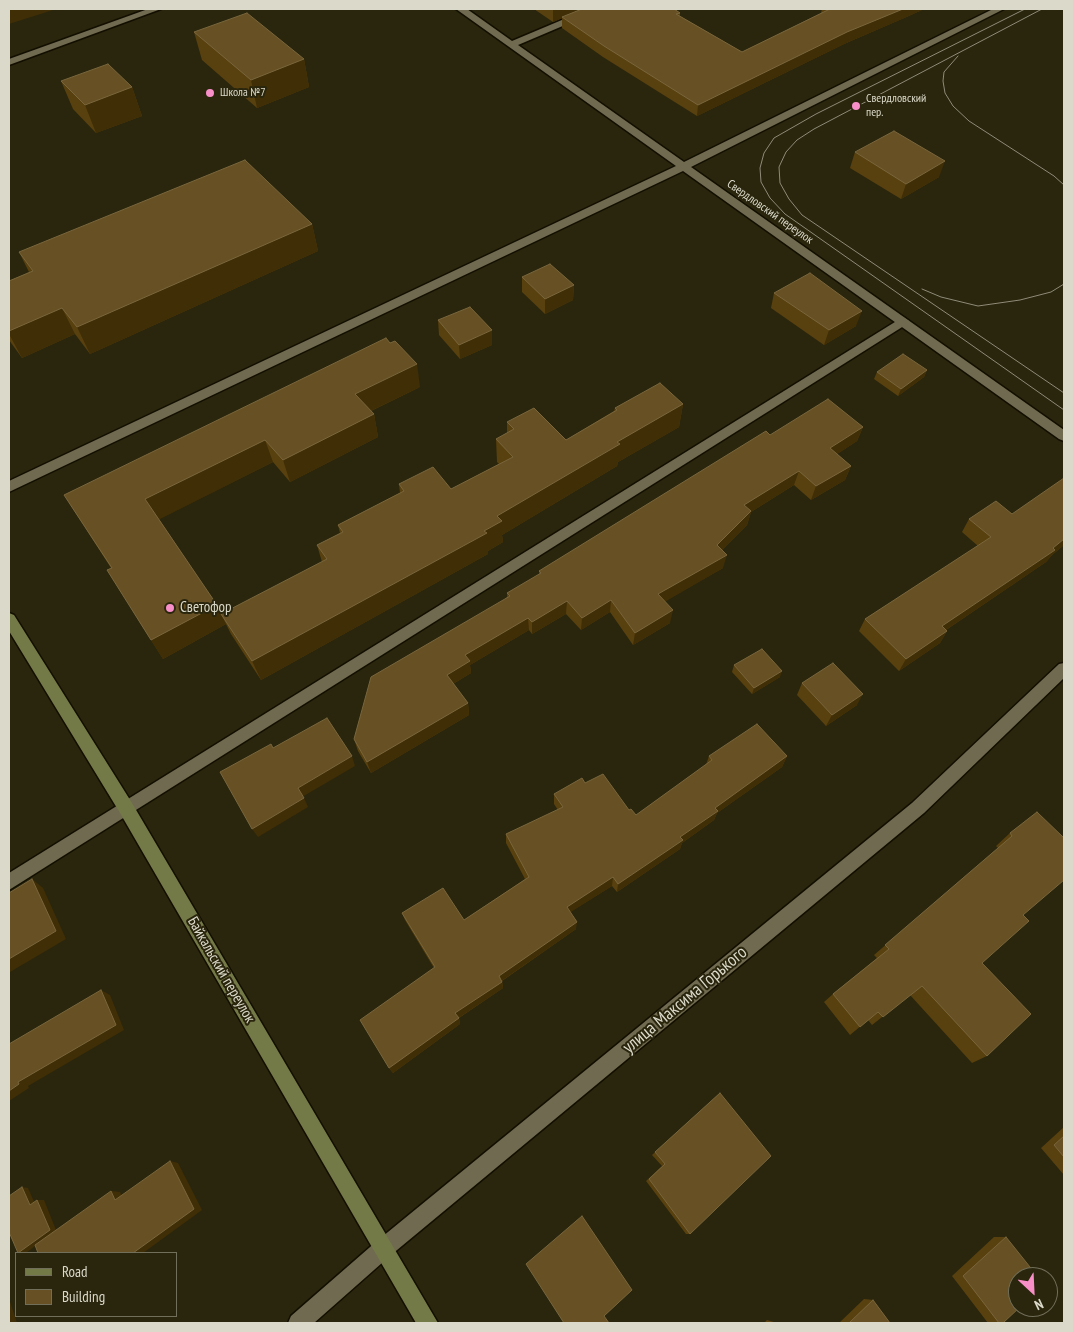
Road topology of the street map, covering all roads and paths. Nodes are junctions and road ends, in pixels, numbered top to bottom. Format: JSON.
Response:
{"nodes":[{"id":1,"x":156,"y":9,"type":"edge"},
{"id":2,"x":461,"y":9,"type":"edge"},
{"id":3,"x":595,"y":9,"type":"edge"},
{"id":4,"x":1000,"y":9,"type":"edge"},
{"id":5,"x":511,"y":45,"type":"junction"},
{"id":6,"x":9,"y":62,"type":"edge"},
{"id":7,"x":683,"y":167,"type":"junction"},
{"id":8,"x":903,"y":321,"type":"junction"},
{"id":9,"x":1064,"y":436,"type":"edge"},
{"id":10,"x":9,"y":487,"type":"edge"},
{"id":11,"x":9,"y":619,"type":"edge"},
{"id":12,"x":1064,"y":669,"type":"edge"},
{"id":13,"x":126,"y":808,"type":"junction"},
{"id":14,"x":9,"y":882,"type":"edge"},
{"id":15,"x":384,"y":1248,"type":"junction"},
{"id":16,"x":298,"y":1323,"type":"edge"},
{"id":17,"x":428,"y":1323,"type":"edge"}],
"edges":[{"from":1,"to":6,"type":"street"},
{"from":2,"to":5,"type":"street","name":"Свердловский переулок"},
{"from":3,"to":5,"type":"street"},
{"from":4,"to":7,"type":"street"},
{"from":5,"to":7,"type":"street","name":"Свердловский переулок"},
{"from":7,"to":8,"type":"street","name":"Свердловский переулок"},
{"from":7,"to":10,"type":"street"},
{"from":8,"to":9,"type":"street","name":"Свердловский переулок"},
{"from":8,"to":13,"type":"street"},
{"from":11,"to":13,"type":"main road","name":"Байкальский переулок"},
{"from":12,"to":15,"type":"street","name":"улица Максима Горького"},
{"from":13,"to":14,"type":"street"},
{"from":13,"to":15,"type":"main road","name":"Байкальский переулок"},
{"from":15,"to":16,"type":"street","name":"улица Максима Горького"},
{"from":15,"to":17,"type":"main road","name":"Байкальский переулок"}]}
